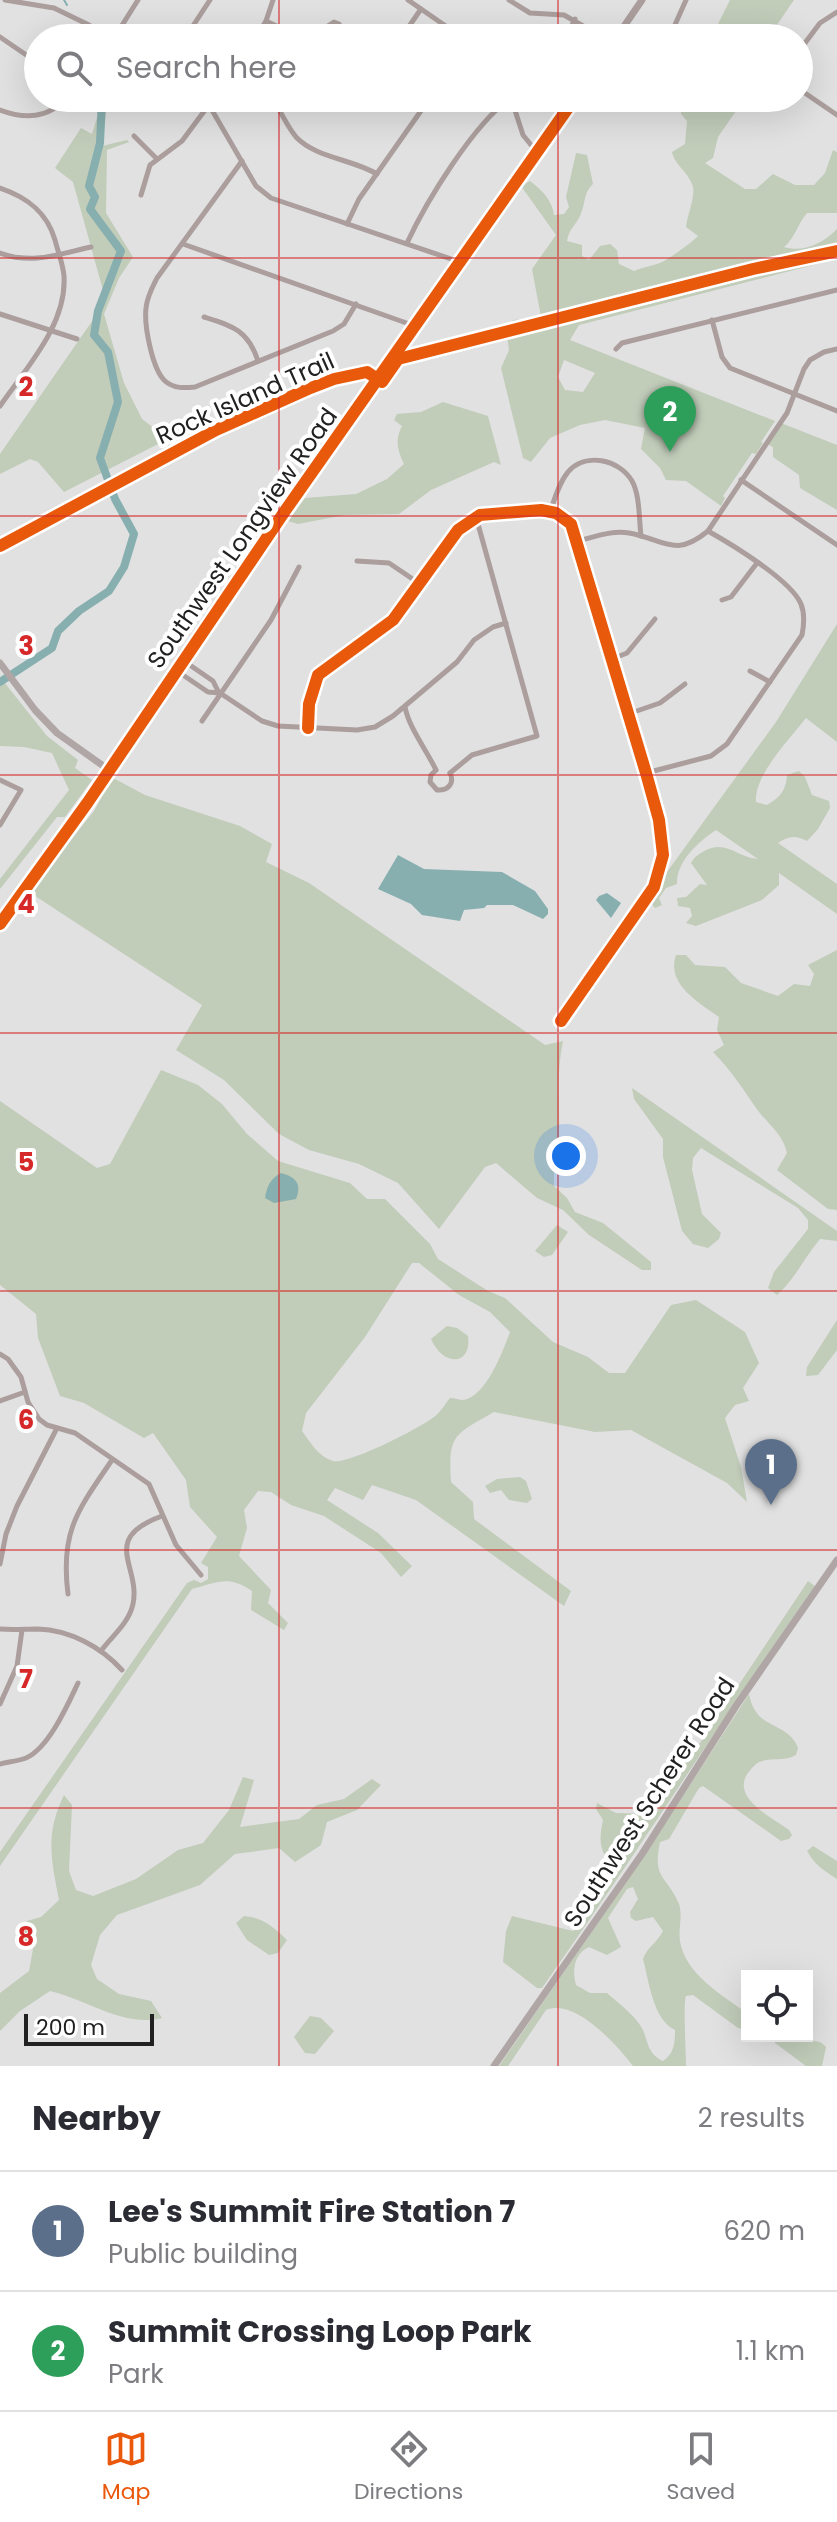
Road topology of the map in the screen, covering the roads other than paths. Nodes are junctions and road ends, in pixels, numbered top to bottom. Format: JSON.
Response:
{"nodes":[{"id":1,"x":5,"y":0,"type":"edge"},
{"id":2,"x":138,"y":0,"type":"edge"},
{"id":3,"x":210,"y":0,"type":"edge"},
{"id":4,"x":273,"y":0,"type":"edge"},
{"id":5,"x":408,"y":0,"type":"edge"},
{"id":6,"x":509,"y":0,"type":"edge"},
{"id":7,"x":642,"y":0,"type":"edge"},
{"id":8,"x":686,"y":0,"type":"edge"},
{"id":9,"x":422,"y":9,"type":"junction"},
{"id":10,"x":837,"y":12,"type":"edge"},
{"id":11,"x":575,"y":19,"type":"junction"},
{"id":12,"x":266,"y":21,"type":"junction"},
{"id":13,"x":87,"y":24,"type":"edge"},
{"id":14,"x":123,"y":24,"type":"edge"},
{"id":15,"x":194,"y":24,"type":"edge"},
{"id":16,"x":264,"y":24,"type":"edge"},
{"id":17,"x":272,"y":24,"type":"edge"},
{"id":18,"x":331,"y":24,"type":"edge"},
{"id":19,"x":339,"y":24,"type":"dead end"},
{"id":20,"x":411,"y":24,"type":"edge"},
{"id":21,"x":443,"y":24,"type":"edge"},
{"id":22,"x":573,"y":24,"type":"edge"},
{"id":23,"x":583,"y":24,"type":"edge"},
{"id":24,"x":626,"y":24,"type":"edge"},
{"id":25,"x":675,"y":24,"type":"edge"},
{"id":26,"x":813,"y":32,"type":"edge"},
{"id":27,"x":0,"y":37,"type":"edge"},
{"id":28,"x":24,"y":53,"type":"edge"},
{"id":29,"x":813,"y":99,"type":"edge"},
{"id":30,"x":0,"y":110,"type":"edge"},
{"id":31,"x":50,"y":112,"type":"edge"},
{"id":32,"x":204,"y":112,"type":"edge"},
{"id":33,"x":213,"y":112,"type":"edge"},
{"id":34,"x":281,"y":112,"type":"edge"},
{"id":35,"x":420,"y":112,"type":"edge"},
{"id":36,"x":492,"y":112,"type":"edge"},
{"id":37,"x":516,"y":112,"type":"edge"},
{"id":38,"x":565,"y":112,"type":"edge"},
{"id":39,"x":837,"y":115,"type":"edge"},
{"id":40,"x":134,"y":136,"type":"dead end"},
{"id":41,"x":536,"y":151,"type":"junction"},
{"id":42,"x":156,"y":158,"type":"junction"},
{"id":43,"x":242,"y":161,"type":"junction"},
{"id":44,"x":377,"y":174,"type":"junction"},
{"id":45,"x":0,"y":188,"type":"edge"},
{"id":46,"x":141,"y":195,"type":"dead end"},
{"id":47,"x":347,"y":224,"type":"junction"},
{"id":48,"x":407,"y":243,"type":"junction"},
{"id":49,"x":182,"y":244,"type":"junction"},
{"id":50,"x":91,"y":247,"type":"dead end"},
{"id":51,"x":0,"y":253,"type":"edge"},
{"id":52,"x":59,"y":254,"type":"junction"},
{"id":53,"x":460,"y":262,"type":"junction"},
{"id":54,"x":837,"y":290,"type":"edge"},
{"id":55,"x":356,"y":304,"type":"junction"},
{"id":56,"x":0,"y":314,"type":"edge"},
{"id":57,"x":204,"y":317,"type":"dead end"},
{"id":58,"x":712,"y":320,"type":"junction"},
{"id":59,"x":416,"y":326,"type":"junction"},
{"id":60,"x":51,"y":332,"type":"junction"},
{"id":61,"x":77,"y":339,"type":"dead end"},
{"id":62,"x":616,"y":349,"type":"dead end"},
{"id":63,"x":837,"y":349,"type":"edge"},
{"id":64,"x":258,"y":361,"type":"junction"},
{"id":65,"x":795,"y":395,"type":"junction"},
{"id":66,"x":0,"y":406,"type":"edge"},
{"id":67,"x":837,"y":411,"type":"edge"},
{"id":68,"x":741,"y":480,"type":"junction"},
{"id":69,"x":550,"y":512,"type":"junction"},
{"id":70,"x":476,"y":517,"type":"junction"},
{"id":71,"x":708,"y":531,"type":"junction"},
{"id":72,"x":641,"y":537,"type":"junction"},
{"id":73,"x":578,"y":541,"type":"junction"},
{"id":74,"x":837,"y":545,"type":"edge"},
{"id":75,"x":357,"y":561,"type":"dead end"},
{"id":76,"x":757,"y":563,"type":"junction"},
{"id":77,"x":299,"y":567,"type":"dead end"},
{"id":78,"x":420,"y":584,"type":"junction"},
{"id":79,"x":722,"y":600,"type":"dead end"},
{"id":80,"x":655,"y":619,"type":"dead end"},
{"id":81,"x":506,"y":623,"type":"junction"},
{"id":82,"x":612,"y":659,"type":"junction"},
{"id":83,"x":184,"y":661,"type":"junction"},
{"id":84,"x":0,"y":663,"type":"edge"},
{"id":85,"x":177,"y":671,"type":"junction"},
{"id":86,"x":750,"y":671,"type":"dead end"},
{"id":87,"x":770,"y":682,"type":"junction"},
{"id":88,"x":685,"y":684,"type":"dead end"},
{"id":89,"x":220,"y":693,"type":"junction"},
{"id":90,"x":404,"y":707,"type":"junction"},
{"id":91,"x":628,"y":714,"type":"junction"},
{"id":92,"x":393,"y":716,"type":"junction"},
{"id":93,"x":202,"y":721,"type":"dead end"},
{"id":94,"x":408,"y":722,"type":"junction"},
{"id":95,"x":308,"y":728,"type":"junction"},
{"id":96,"x":109,"y":770,"type":"junction"},
{"id":97,"x":436,"y":770,"type":"junction"},
{"id":98,"x":450,"y":773,"type":"junction"},
{"id":99,"x":646,"y":773,"type":"junction"},
{"id":100,"x":0,"y":780,"type":"edge"},
{"id":101,"x":0,"y":825,"type":"edge"},
{"id":102,"x":0,"y":924,"type":"edge"},
{"id":103,"x":561,"y":1021,"type":"dead end"},
{"id":104,"x":0,"y":1354,"type":"edge"},
{"id":105,"x":25,"y":1392,"type":"junction"},
{"id":106,"x":0,"y":1401,"type":"edge"},
{"id":107,"x":57,"y":1428,"type":"junction"},
{"id":108,"x":112,"y":1460,"type":"junction"},
{"id":109,"x":162,"y":1516,"type":"junction"},
{"id":110,"x":837,"y":1560,"type":"edge"},
{"id":111,"x":0,"y":1564,"type":"edge"},
{"id":112,"x":201,"y":1575,"type":"dead end"},
{"id":113,"x":68,"y":1594,"type":"dead end"},
{"id":114,"x":0,"y":1629,"type":"edge"},
{"id":115,"x":22,"y":1630,"type":"junction"},
{"id":116,"x":101,"y":1651,"type":"junction"},
{"id":117,"x":122,"y":1670,"type":"dead end"},
{"id":118,"x":78,"y":1683,"type":"dead end"},
{"id":119,"x":0,"y":1704,"type":"edge"},
{"id":120,"x":0,"y":1764,"type":"edge"},
{"id":121,"x":494,"y":2066,"type":"edge"}],
"edges":[{"from":1,"to":13,"type":"street"},
{"from":2,"to":14,"type":"street"},
{"from":3,"to":15,"type":"street"},
{"from":4,"to":12,"type":"street"},
{"from":5,"to":9,"type":"street"},
{"from":6,"to":11,"type":"street"},
{"from":7,"to":24,"type":"street"},
{"from":8,"to":25,"type":"street"},
{"from":9,"to":20,"type":"street"},
{"from":9,"to":21,"type":"street"},
{"from":10,"to":26,"type":"street"},
{"from":11,"to":22,"type":"street"},
{"from":11,"to":23,"type":"street"},
{"from":12,"to":16,"type":"street"},
{"from":12,"to":17,"type":"street"},
{"from":18,"to":19,"type":"street"},
{"from":27,"to":28,"type":"street"},
{"from":29,"to":39,"type":"street"},
{"from":30,"to":31,"type":"street"},
{"from":32,"to":42,"type":"street"},
{"from":33,"to":43,"type":"street"},
{"from":34,"to":44,"type":"street"},
{"from":35,"to":44,"type":"street"},
{"from":36,"to":48,"type":"street"},
{"from":37,"to":41,"type":"street"},
{"from":38,"to":41,"type":"street","name":"Southwest Longview Road"},
{"from":40,"to":42,"type":"street"},
{"from":41,"to":53,"type":"street","name":"Southwest Longview Road"},
{"from":42,"to":46,"type":"street"},
{"from":43,"to":47,"type":"street"},
{"from":43,"to":49,"type":"street"},
{"from":44,"to":47,"type":"street"},
{"from":45,"to":52,"type":"street"},
{"from":47,"to":48,"type":"street"},
{"from":48,"to":53,"type":"street"},
{"from":49,"to":55,"type":"street"},
{"from":49,"to":64,"type":"street"},
{"from":50,"to":52,"type":"street"},
{"from":51,"to":52,"type":"street"},
{"from":52,"to":60,"type":"street"},
{"from":53,"to":59,"type":"street","name":"Southwest Longview Road"},
{"from":54,"to":58,"type":"street"},
{"from":55,"to":59,"type":"street"},
{"from":55,"to":64,"type":"street"},
{"from":56,"to":60,"type":"street"},
{"from":57,"to":64,"type":"street"},
{"from":58,"to":62,"type":"street"},
{"from":58,"to":65,"type":"street"},
{"from":59,"to":83,"type":"street","name":"Southwest Longview Road"},
{"from":60,"to":61,"type":"street"},
{"from":60,"to":66,"type":"street"},
{"from":63,"to":65,"type":"street"},
{"from":65,"to":67,"type":"street"},
{"from":65,"to":68,"type":"street"},
{"from":68,"to":71,"type":"street"},
{"from":68,"to":74,"type":"street"},
{"from":69,"to":70,"type":"street"},
{"from":69,"to":72,"type":"street"},
{"from":69,"to":73,"type":"street"},
{"from":70,"to":78,"type":"street"},
{"from":70,"to":81,"type":"street"},
{"from":71,"to":72,"type":"street"},
{"from":71,"to":76,"type":"street"},
{"from":72,"to":73,"type":"street"},
{"from":73,"to":82,"type":"street"},
{"from":75,"to":78,"type":"street"},
{"from":76,"to":79,"type":"street"},
{"from":76,"to":87,"type":"street"},
{"from":77,"to":89,"type":"street"},
{"from":78,"to":95,"type":"street"},
{"from":80,"to":82,"type":"street"},
{"from":81,"to":90,"type":"street"},
{"from":81,"to":98,"type":"street"},
{"from":82,"to":91,"type":"street"},
{"from":83,"to":85,"type":"street","name":"Southwest Longview Road"},
{"from":83,"to":89,"type":"street"},
{"from":84,"to":96,"type":"main road"},
{"from":85,"to":89,"type":"street"},
{"from":85,"to":96,"type":"street","name":"Southwest Longview Road"},
{"from":86,"to":87,"type":"street"},
{"from":87,"to":99,"type":"street"},
{"from":88,"to":91,"type":"street"},
{"from":89,"to":93,"type":"street"},
{"from":89,"to":95,"type":"street"},
{"from":90,"to":92,"type":"street"},
{"from":90,"to":94,"type":"street"},
{"from":91,"to":99,"type":"street"},
{"from":92,"to":94,"type":"street"},
{"from":92,"to":95,"type":"street"},
{"from":94,"to":97,"type":"street"},
{"from":96,"to":102,"type":"street","name":"Southwest Longview Road"},
{"from":97,"to":98,"type":"street"},
{"from":97,"to":98,"type":"street"},
{"from":99,"to":103,"type":"street"},
{"from":100,"to":101,"type":"street"},
{"from":104,"to":105,"type":"street"},
{"from":105,"to":106,"type":"street"},
{"from":105,"to":107,"type":"street"},
{"from":107,"to":108,"type":"street"},
{"from":107,"to":111,"type":"street"},
{"from":108,"to":109,"type":"street"},
{"from":108,"to":113,"type":"street"},
{"from":109,"to":112,"type":"street"},
{"from":109,"to":116,"type":"street"},
{"from":110,"to":121,"type":"main road","name":"Southwest Scherer Road"},
{"from":114,"to":115,"type":"street"},
{"from":115,"to":116,"type":"street"},
{"from":115,"to":119,"type":"street"},
{"from":116,"to":117,"type":"street"},
{"from":118,"to":120,"type":"street"}]}
